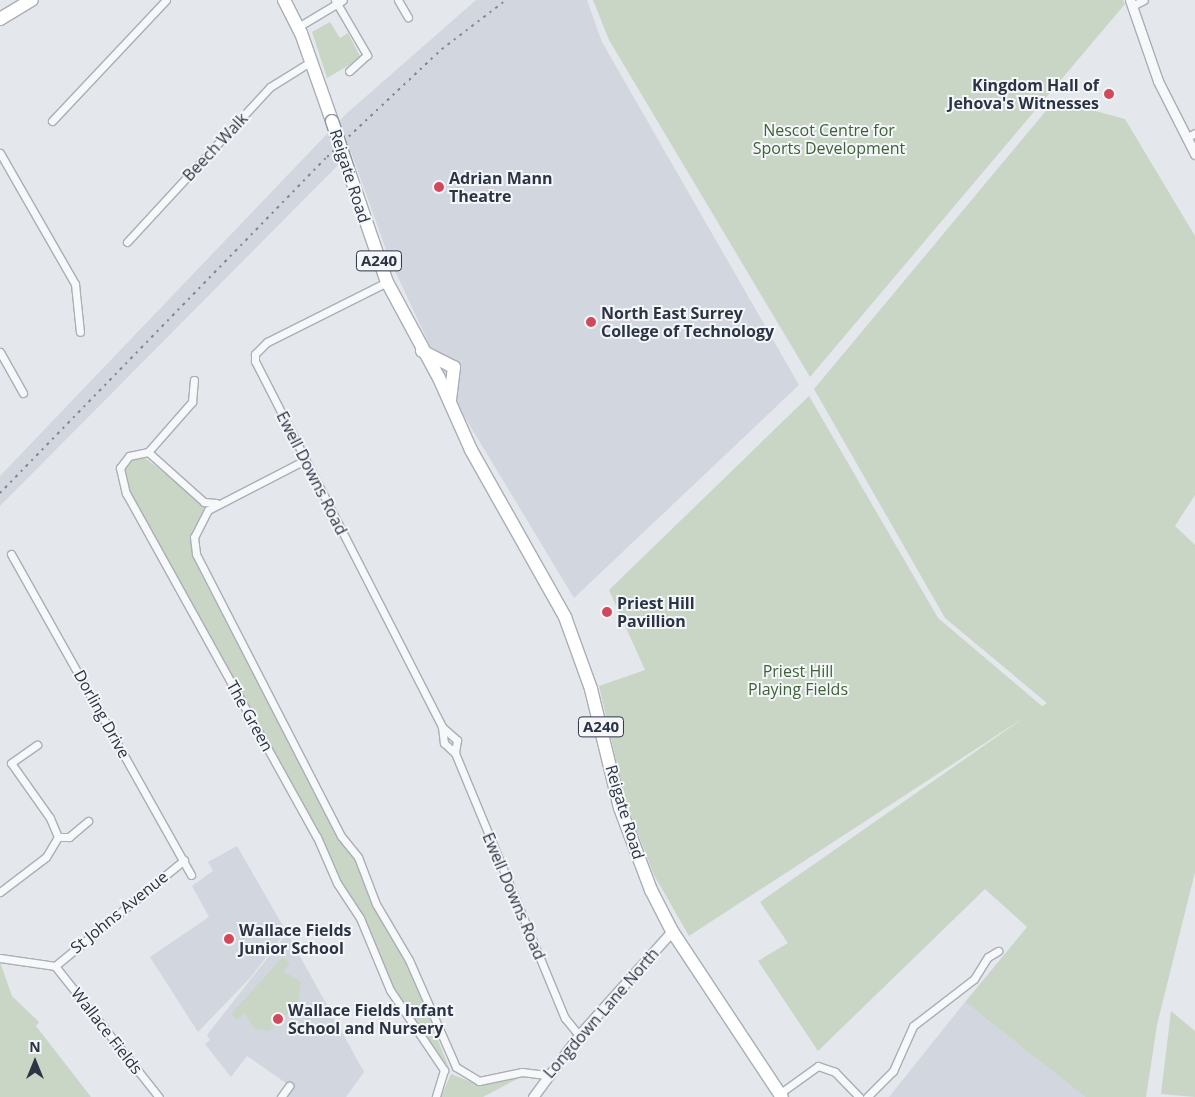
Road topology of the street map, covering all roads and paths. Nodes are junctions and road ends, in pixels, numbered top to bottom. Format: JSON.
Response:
{"nodes":[{"id":1,"x":32,"y":0,"type":"edge"},
{"id":2,"x":166,"y":0,"type":"edge"},
{"id":3,"x":284,"y":0,"type":"edge"},
{"id":4,"x":398,"y":0,"type":"edge"},
{"id":5,"x":1144,"y":0,"type":"edge"},
{"id":6,"x":338,"y":1,"type":"edge"},
{"id":7,"x":1131,"y":3,"type":"edge"},
{"id":8,"x":1,"y":16,"type":"edge"},
{"id":9,"x":408,"y":17,"type":"dead end"},
{"id":10,"x":298,"y":27,"type":"junction"},
{"id":11,"x":310,"y":62,"type":"junction"},
{"id":12,"x":349,"y":71,"type":"dead end"},
{"id":13,"x":52,"y":121,"type":"dead end"},
{"id":14,"x":1195,"y":133,"type":"edge"},
{"id":15,"x":1186,"y":138,"type":"junction"},
{"id":16,"x":0,"y":153,"type":"edge"},
{"id":17,"x":1195,"y":154,"type":"edge"},
{"id":18,"x":127,"y":242,"type":"dead end"},
{"id":19,"x":387,"y":282,"type":"junction"},
{"id":20,"x":80,"y":332,"type":"dead end"},
{"id":21,"x":420,"y":350,"type":"junction"},
{"id":22,"x":0,"y":352,"type":"edge"},
{"id":23,"x":443,"y":378,"type":"junction"},
{"id":24,"x":194,"y":380,"type":"dead end"},
{"id":25,"x":24,"y":394,"type":"dead end"},
{"id":26,"x":148,"y":452,"type":"junction"},
{"id":27,"x":305,"y":460,"type":"junction"},
{"id":28,"x":216,"y":503,"type":"junction"},
{"id":29,"x":11,"y":554,"type":"dead end"},
{"id":30,"x":442,"y":727,"type":"junction"},
{"id":31,"x":37,"y":745,"type":"dead end"},
{"id":32,"x":455,"y":753,"type":"junction"},
{"id":33,"x":88,"y":821,"type":"dead end"},
{"id":34,"x":58,"y":837,"type":"junction"},
{"id":35,"x":184,"y":860,"type":"junction"},
{"id":36,"x":191,"y":876,"type":"dead end"},
{"id":37,"x":0,"y":892,"type":"edge"},
{"id":38,"x":672,"y":931,"type":"junction"},
{"id":39,"x":998,"y":951,"type":"dead end"},
{"id":40,"x":0,"y":958,"type":"edge"},
{"id":41,"x":55,"y":966,"type":"junction"},
{"id":42,"x":579,"y":1035,"type":"junction"},
{"id":43,"x":444,"y":1070,"type":"junction"},
{"id":44,"x":458,"y":1070,"type":"junction"},
{"id":45,"x":546,"y":1075,"type":"junction"},
{"id":46,"x":289,"y":1086,"type":"dead end"},
{"id":47,"x":780,"y":1095,"type":"edge"},
{"id":48,"x":159,"y":1097,"type":"edge"},
{"id":49,"x":281,"y":1097,"type":"edge"},
{"id":50,"x":436,"y":1097,"type":"edge"},
{"id":51,"x":533,"y":1097,"type":"edge"},
{"id":52,"x":859,"y":1097,"type":"edge"},
{"id":53,"x":868,"y":1097,"type":"edge"}],
"edges":[{"from":1,"to":8,"type":"highway"},
{"from":2,"to":13,"type":"street"},
{"from":3,"to":10,"type":"highway","name":"Reigate Road","number":"A240"},
{"from":4,"to":9,"type":"street"},
{"from":5,"to":7,"type":"street"},
{"from":6,"to":10,"type":"street"},
{"from":6,"to":12,"type":"street"},
{"from":7,"to":15,"type":"street"},
{"from":10,"to":11,"type":"highway","name":"Reigate Road","number":"A240"},
{"from":11,"to":18,"type":"street","name":"Beech Walk"},
{"from":11,"to":19,"type":"highway","name":"Reigate Road","number":"A240","bridge":true},
{"from":14,"to":15,"type":"street"},
{"from":15,"to":17,"type":"street"},
{"from":16,"to":20,"type":"street"},
{"from":19,"to":21,"type":"highway","name":"Reigate Road","number":"A240"},
{"from":19,"to":27,"type":"street","name":"Ewell Downs Road"},
{"from":21,"to":23,"type":"highway","name":"Reigate Road","number":"A240"},
{"from":21,"to":23,"type":"highway"},
{"from":22,"to":25,"type":"street"},
{"from":23,"to":38,"type":"highway","name":"Reigate Road","number":"A240"},
{"from":24,"to":26,"type":"street"},
{"from":26,"to":28,"type":"street"},
{"from":26,"to":43,"type":"street","name":"The Green"},
{"from":27,"to":28,"type":"street","name":"The Green"},
{"from":27,"to":30,"type":"street","name":"Ewell Downs Road"},
{"from":28,"to":44,"type":"street","name":"The Green"},
{"from":29,"to":35,"type":"street","name":"Dorling Drive"},
{"from":30,"to":32,"type":"street","name":"Ewell Downs Road"},
{"from":30,"to":32,"type":"street","name":"Ewell Downs Road"},
{"from":31,"to":34,"type":"street"},
{"from":32,"to":42,"type":"street","name":"Ewell Downs Road"},
{"from":33,"to":34,"type":"street"},
{"from":34,"to":37,"type":"street"},
{"from":35,"to":36,"type":"street","name":"Dorling Drive"},
{"from":35,"to":41,"type":"street","name":"St Johns Avenue"},
{"from":38,"to":42,"type":"street","name":"Longdown Lane North"},
{"from":38,"to":47,"type":"highway","name":"Reigate Road","number":"A240"},
{"from":39,"to":53,"type":"street"},
{"from":40,"to":41,"type":"street"},
{"from":41,"to":48,"type":"street","name":"Wallace Fields"},
{"from":42,"to":45,"type":"street","name":"Longdown Lane North"},
{"from":43,"to":44,"type":"street"},
{"from":43,"to":50,"type":"street"},
{"from":44,"to":45,"type":"street"},
{"from":45,"to":51,"type":"street","name":"Longdown Lane North"},
{"from":46,"to":49,"type":"street"},
{"from":47,"to":52,"type":"street"}]}
